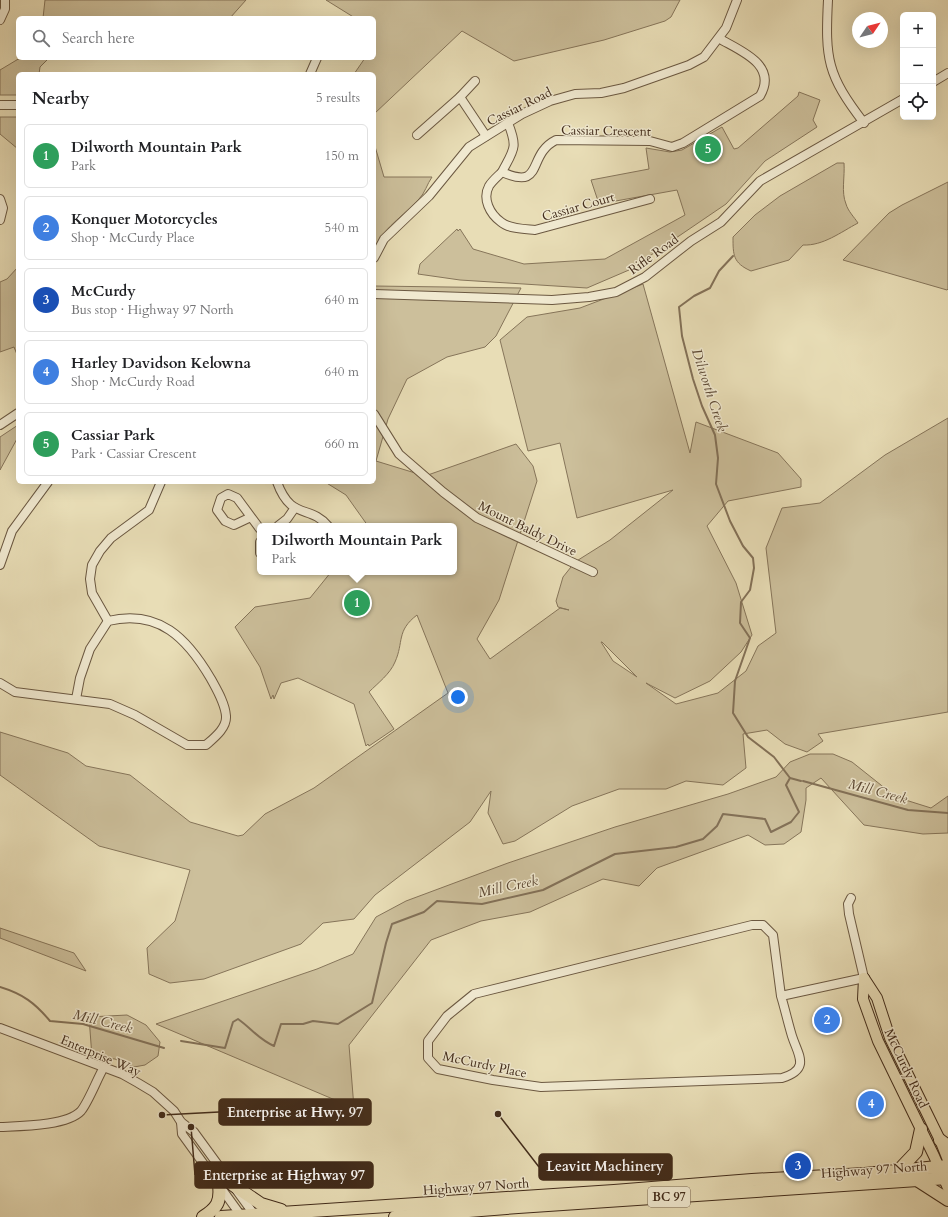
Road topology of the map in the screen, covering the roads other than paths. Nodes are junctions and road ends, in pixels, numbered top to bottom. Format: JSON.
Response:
{"nodes":[{"id":1,"x":5,"y":0,"type":"edge"},
{"id":2,"x":737,"y":0,"type":"edge"},
{"id":3,"x":828,"y":0,"type":"edge"},
{"id":4,"x":0,"y":20,"type":"edge"},
{"id":5,"x":720,"y":39,"type":"junction"},
{"id":6,"x":316,"y":60,"type":"edge"},
{"id":7,"x":311,"y":72,"type":"edge"},
{"id":8,"x":948,"y":73,"type":"edge"},
{"id":9,"x":936,"y":80,"type":"edge"},
{"id":10,"x":474,"y":81,"type":"dead end"},
{"id":11,"x":460,"y":97,"type":"junction"},
{"id":12,"x":900,"y":101,"type":"edge"},
{"id":13,"x":0,"y":105,"type":"edge"},
{"id":14,"x":16,"y":105,"type":"edge"},
{"id":15,"x":864,"y":122,"type":"junction"},
{"id":16,"x":508,"y":123,"type":"junction"},
{"id":17,"x":418,"y":135,"type":"dead end"},
{"id":18,"x":486,"y":136,"type":"junction"},
{"id":19,"x":502,"y":172,"type":"junction"},
{"id":20,"x":0,"y":199,"type":"edge"},
{"id":21,"x":650,"y":199,"type":"dead end"},
{"id":22,"x":0,"y":220,"type":"edge"},
{"id":23,"x":376,"y":254,"type":"edge"},
{"id":24,"x":376,"y":294,"type":"edge"},
{"id":25,"x":16,"y":413,"type":"edge"},
{"id":26,"x":376,"y":417,"type":"edge"},
{"id":27,"x":0,"y":425,"type":"edge"},
{"id":28,"x":47,"y":484,"type":"edge"},
{"id":29,"x":160,"y":484,"type":"edge"},
{"id":30,"x":278,"y":484,"type":"edge"},
{"id":31,"x":294,"y":509,"type":"junction"},
{"id":32,"x":251,"y":518,"type":"dead end"},
{"id":33,"x":282,"y":523,"type":"edge"},
{"id":34,"x":326,"y":523,"type":"edge"},
{"id":35,"x":257,"y":525,"type":"edge"},
{"id":36,"x":0,"y":565,"type":"edge"},
{"id":37,"x":593,"y":572,"type":"dead end"},
{"id":38,"x":108,"y":621,"type":"junction"},
{"id":39,"x":0,"y":683,"type":"edge"},
{"id":40,"x":76,"y":699,"type":"junction"},
{"id":41,"x":851,"y":898,"type":"dead end"},
{"id":42,"x":864,"y":978,"type":"junction"},
{"id":43,"x":781,"y":996,"type":"junction"},
{"id":44,"x":0,"y":1028,"type":"edge"},
{"id":45,"x":104,"y":1067,"type":"junction"},
{"id":46,"x":181,"y":1122,"type":"junction"},
{"id":47,"x":0,"y":1127,"type":"edge"},
{"id":48,"x":921,"y":1129,"type":"junction"},
{"id":49,"x":944,"y":1143,"type":"edge"},
{"id":50,"x":945,"y":1164,"type":"edge"},
{"id":51,"x":898,"y":1171,"type":"junction"},
{"id":52,"x":917,"y":1180,"type":"junction"},
{"id":53,"x":946,"y":1182,"type":"edge"},
{"id":54,"x":219,"y":1185,"type":"junction"},
{"id":55,"x":233,"y":1185,"type":"junction"},
{"id":56,"x":948,"y":1200,"type":"edge"},
{"id":57,"x":290,"y":1212,"type":"junction"},
{"id":58,"x":241,"y":1216,"type":"edge"},
{"id":59,"x":255,"y":1216,"type":"edge"},
{"id":60,"x":203,"y":1217,"type":"edge"},
{"id":61,"x":221,"y":1217,"type":"edge"},
{"id":62,"x":395,"y":1217,"type":"edge"}],
"edges":[{"from":1,"to":4,"type":"street"},
{"from":2,"to":5,"type":"street","name":"Cassiar Road"},
{"from":3,"to":15,"type":"street"},
{"from":5,"to":16,"type":"street","name":"Cassiar Road"},
{"from":5,"to":19,"type":"street","name":"Cassiar Crescent"},
{"from":6,"to":7,"type":"street"},
{"from":8,"to":9,"type":"street"},
{"from":10,"to":11,"type":"street"},
{"from":11,"to":17,"type":"street"},
{"from":11,"to":18,"type":"street"},
{"from":12,"to":15,"type":"street","name":"Rifle Road"},
{"from":13,"to":14,"type":"street"},
{"from":15,"to":24,"type":"street","name":"Rifle Road"},
{"from":16,"to":18,"type":"street","name":"Cassiar Road"},
{"from":16,"to":19,"type":"street"},
{"from":18,"to":23,"type":"street","name":"Cassiar Road"},
{"from":19,"to":21,"type":"street","name":"Cassiar Court"},
{"from":20,"to":22,"type":"street"},
{"from":25,"to":27,"type":"street"},
{"from":26,"to":37,"type":"street","name":"Mount Baldy Drive"},
{"from":28,"to":36,"type":"street"},
{"from":29,"to":38,"type":"street"},
{"from":30,"to":31,"type":"street"},
{"from":31,"to":33,"type":"street"},
{"from":31,"to":34,"type":"street"},
{"from":32,"to":35,"type":"street"},
{"from":38,"to":40,"type":"street"},
{"from":38,"to":40,"type":"street"},
{"from":39,"to":40,"type":"street"},
{"from":41,"to":42,"type":"street","name":"McCurdy Road"},
{"from":42,"to":43,"type":"street"},
{"from":42,"to":48,"type":"main road","name":"McCurdy Road"},
{"from":42,"to":49,"type":"main road","name":"McCurdy Road"},
{"from":43,"to":43,"type":"street","name":"McCurdy Place"},
{"from":44,"to":45,"type":"street","name":"Enterprise Way"},
{"from":45,"to":46,"type":"street","name":"Enterprise Way"},
{"from":45,"to":47,"type":"street"},
{"from":46,"to":54,"type":"street","name":"Enterprise Way"},
{"from":46,"to":55,"type":"street","name":"Enterprise Way"},
{"from":48,"to":50,"type":"main road","name":"McCurdy Road"},
{"from":48,"to":51,"type":"highway"},
{"from":49,"to":50,"type":"main road","name":"McCurdy Road"},
{"from":50,"to":51,"type":"highway","name":"Highway 97 North","number":"BC 97"},
{"from":50,"to":53,"type":"main road","name":"McCurdy Road"},
{"from":51,"to":57,"type":"highway","name":"Highway 97 North","number":"BC 97"},
{"from":52,"to":53,"type":"highway","name":"Highway 97 North","number":"BC 97"},
{"from":52,"to":56,"type":"highway"},
{"from":52,"to":62,"type":"highway","name":"Highway 97 North","number":"BC 97"},
{"from":54,"to":58,"type":"street","name":"Enterprise Way"},
{"from":54,"to":60,"type":"highway"},
{"from":55,"to":57,"type":"highway"},
{"from":55,"to":59,"type":"street","name":"Enterprise Way"},
{"from":57,"to":59,"type":"highway","name":"Highway 97 North","number":"BC 97"},
{"from":58,"to":59,"type":"highway","name":"Highway 97 North","number":"BC 97"},
{"from":58,"to":61,"type":"highway","name":"Highway 97 North","number":"BC 97"}]}
